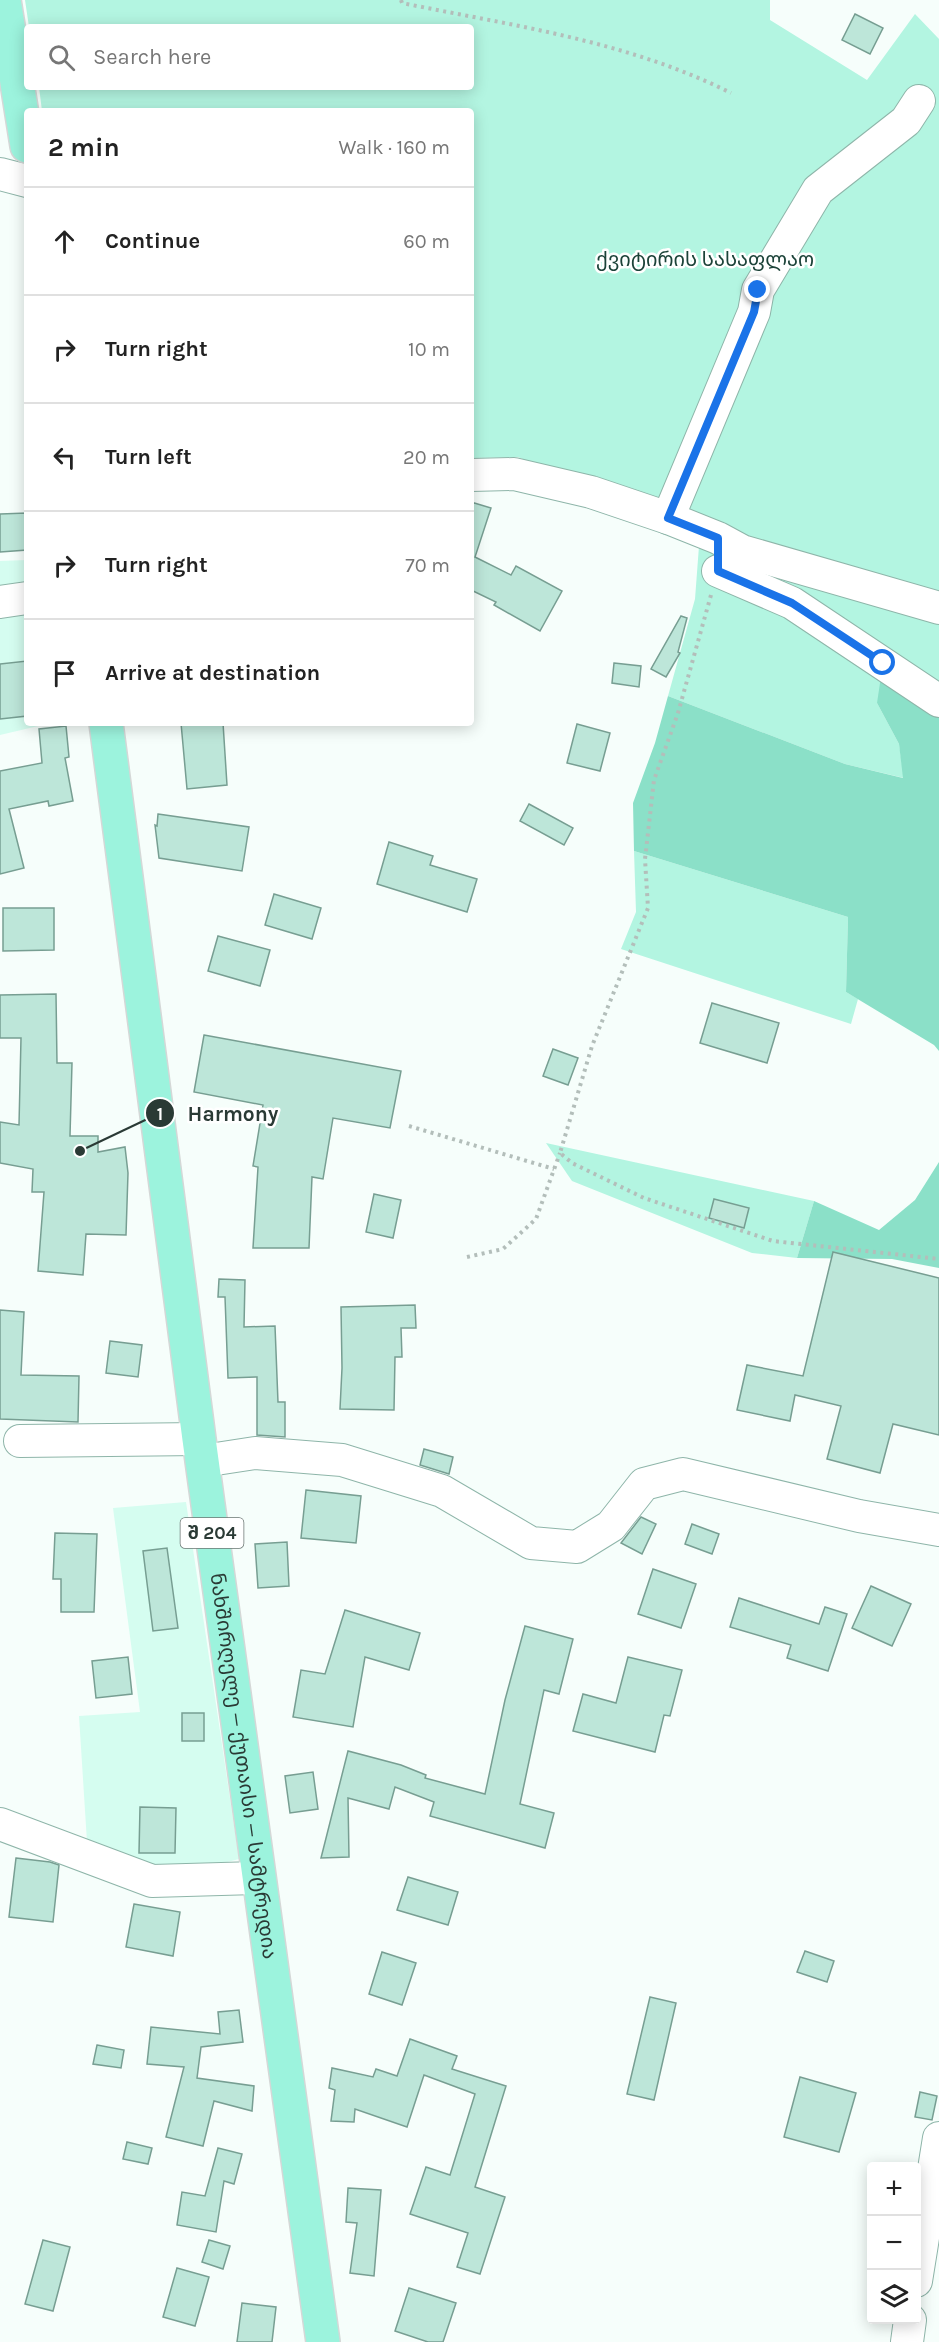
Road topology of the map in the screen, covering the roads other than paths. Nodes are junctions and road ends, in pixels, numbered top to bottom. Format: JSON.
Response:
{"nodes":[{"id":1,"x":4,"y":0,"type":"edge"},
{"id":2,"x":919,"y":101,"type":"dead end"},
{"id":3,"x":24,"y":125,"type":"edge"},
{"id":4,"x":0,"y":174,"type":"edge"},
{"id":5,"x":24,"y":180,"type":"edge"},
{"id":6,"x":474,"y":474,"type":"edge"},
{"id":7,"x":668,"y":518,"type":"junction"},
{"id":8,"x":718,"y":571,"type":"road end"},
{"id":9,"x":24,"y":598,"type":"edge"},
{"id":10,"x":0,"y":602,"type":"edge"},
{"id":11,"x":939,"y":608,"type":"edge"},
{"id":12,"x":939,"y":701,"type":"edge"},
{"id":13,"x":106,"y":726,"type":"edge"},
{"id":14,"x":20,"y":1441,"type":"dead end"},
{"id":15,"x":201,"y":1450,"type":"junction"},
{"id":16,"x":939,"y":1530,"type":"edge"},
{"id":17,"x":0,"y":1824,"type":"edge"},
{"id":18,"x":259,"y":1878,"type":"junction"},
{"id":19,"x":939,"y":2138,"type":"edge"},
{"id":20,"x":918,"y":2270,"type":"edge"},
{"id":21,"x":909,"y":2324,"type":"edge"},
{"id":22,"x":323,"y":2342,"type":"edge"},
{"id":23,"x":907,"y":2342,"type":"edge"}],
"edges":[{"from":1,"to":3,"type":"main road"},
{"from":2,"to":7,"type":"street"},
{"from":4,"to":5,"type":"street"},
{"from":6,"to":7,"type":"street"},
{"from":7,"to":11,"type":"street"},
{"from":8,"to":12,"type":"street"},
{"from":9,"to":10,"type":"street"},
{"from":13,"to":15,"type":"main road","name":"ნახშირღელე — ქუთაისი — სამტრედია","number":"შ 204"},
{"from":14,"to":15,"type":"street"},
{"from":15,"to":16,"type":"street"},
{"from":15,"to":18,"type":"main road","name":"ნახშირღელე — ქუთაისი — სამტრედია","number":"შ 204"},
{"from":17,"to":18,"type":"street"},
{"from":18,"to":22,"type":"main road","name":"ნახშირღელე — ქუთაისი — სამტრედია","number":"შ 204"},
{"from":19,"to":20,"type":"street"},
{"from":21,"to":23,"type":"street"}]}
